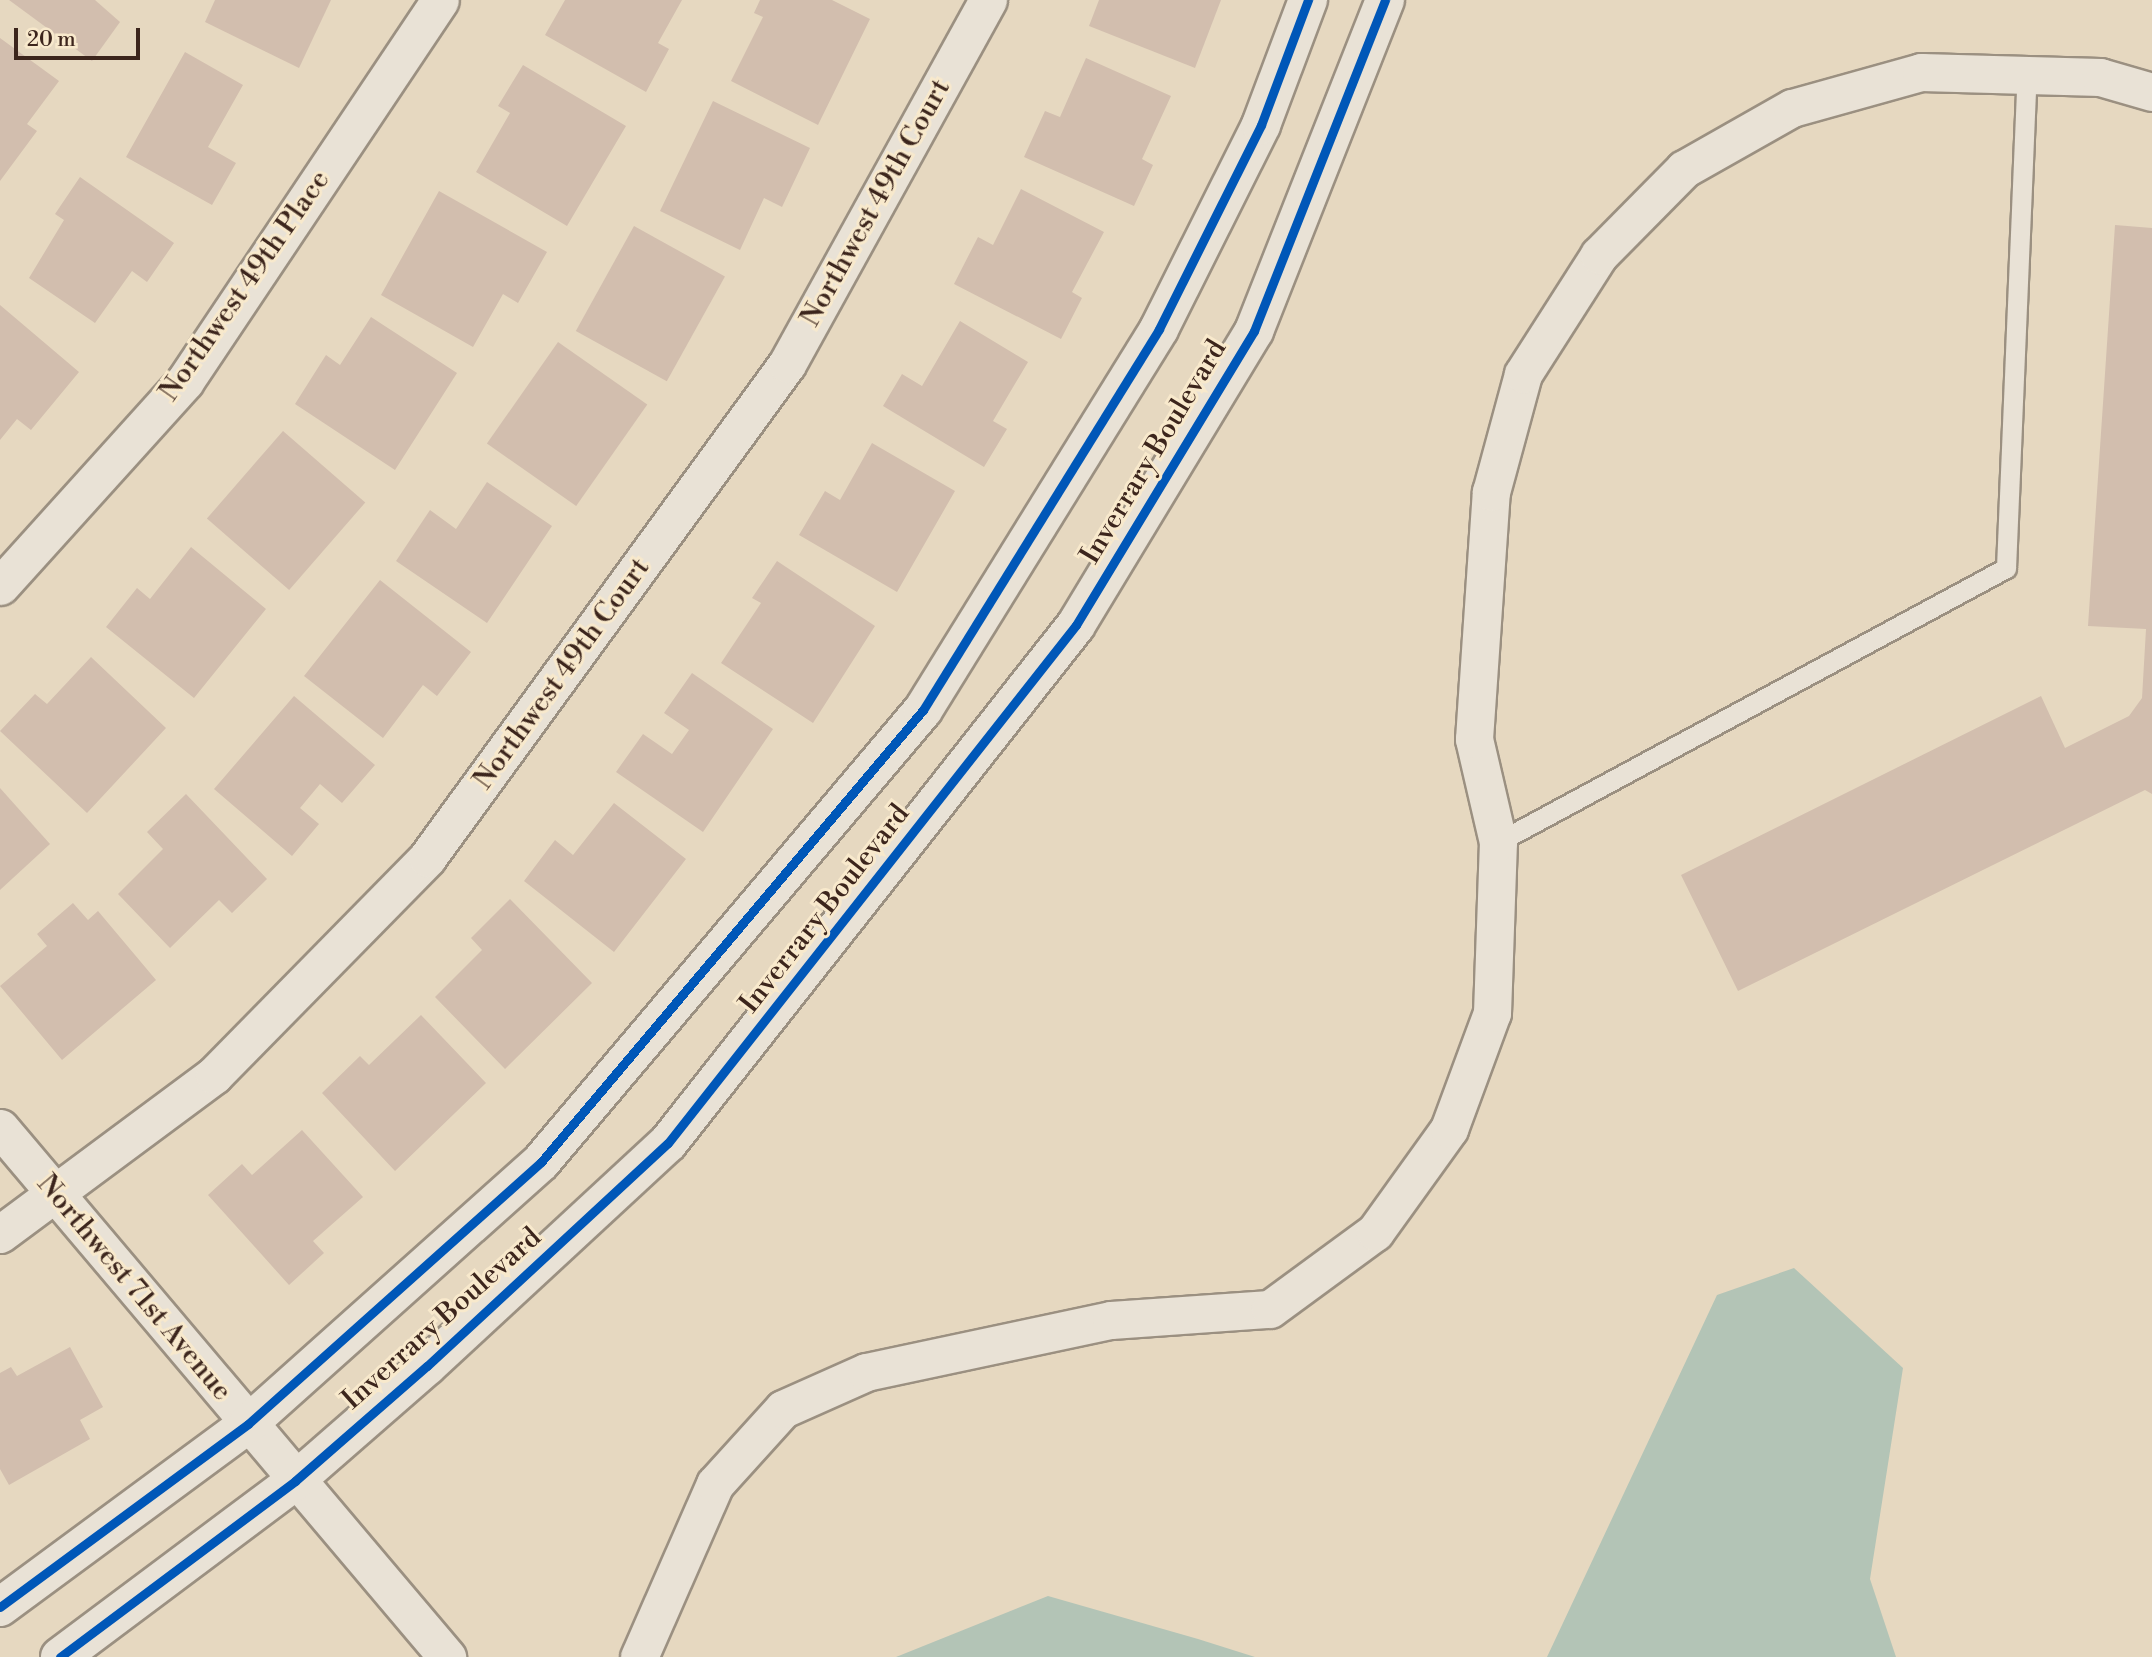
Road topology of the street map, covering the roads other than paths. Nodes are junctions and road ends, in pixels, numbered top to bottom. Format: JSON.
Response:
{"nodes":[{"id":1,"x":440,"y":0,"type":"edge"},
{"id":2,"x":989,"y":0,"type":"edge"},
{"id":3,"x":1308,"y":0,"type":"edge"},
{"id":4,"x":1385,"y":0,"type":"edge"},
{"id":5,"x":2027,"y":75,"type":"junction"},
{"id":6,"x":2152,"y":92,"type":"edge"},
{"id":7,"x":0,"y":586,"type":"edge"},
{"id":8,"x":1498,"y":842,"type":"junction"},
{"id":9,"x":0,"y":1128,"type":"edge"},
{"id":10,"x":56,"y":1194,"type":"junction"},
{"id":11,"x":0,"y":1234,"type":"edge"},
{"id":12,"x":248,"y":1424,"type":"junction"},
{"id":13,"x":295,"y":1481,"type":"junction"},
{"id":14,"x":0,"y":1607,"type":"edge"},
{"id":15,"x":60,"y":1657,"type":"edge"},
{"id":16,"x":447,"y":1657,"type":"edge"},
{"id":17,"x":639,"y":1657,"type":"edge"}],
"edges":[{"from":1,"to":7,"type":"street","name":"Northwest 49th Place"},
{"from":2,"to":10,"type":"street","name":"Northwest 49th Court"},
{"from":3,"to":12,"type":"street","name":"Inverrary Boulevard"},
{"from":4,"to":13,"type":"street","name":"Inverrary Boulevard"},
{"from":5,"to":6,"type":"street"},
{"from":5,"to":8,"type":"lane"},
{"from":5,"to":8,"type":"street"},
{"from":8,"to":17,"type":"street"},
{"from":9,"to":10,"type":"street","name":"Northwest 71st Avenue"},
{"from":10,"to":11,"type":"street","name":"Northwest 49th Court"},
{"from":10,"to":12,"type":"street","name":"Northwest 71st Avenue"},
{"from":12,"to":13,"type":"street","name":"Northwest 71st Avenue"},
{"from":12,"to":14,"type":"street","name":"Inverrary Boulevard"},
{"from":13,"to":15,"type":"street","name":"Inverrary Boulevard"},
{"from":13,"to":16,"type":"street","name":"Northwest 71st Avenue"}]}
